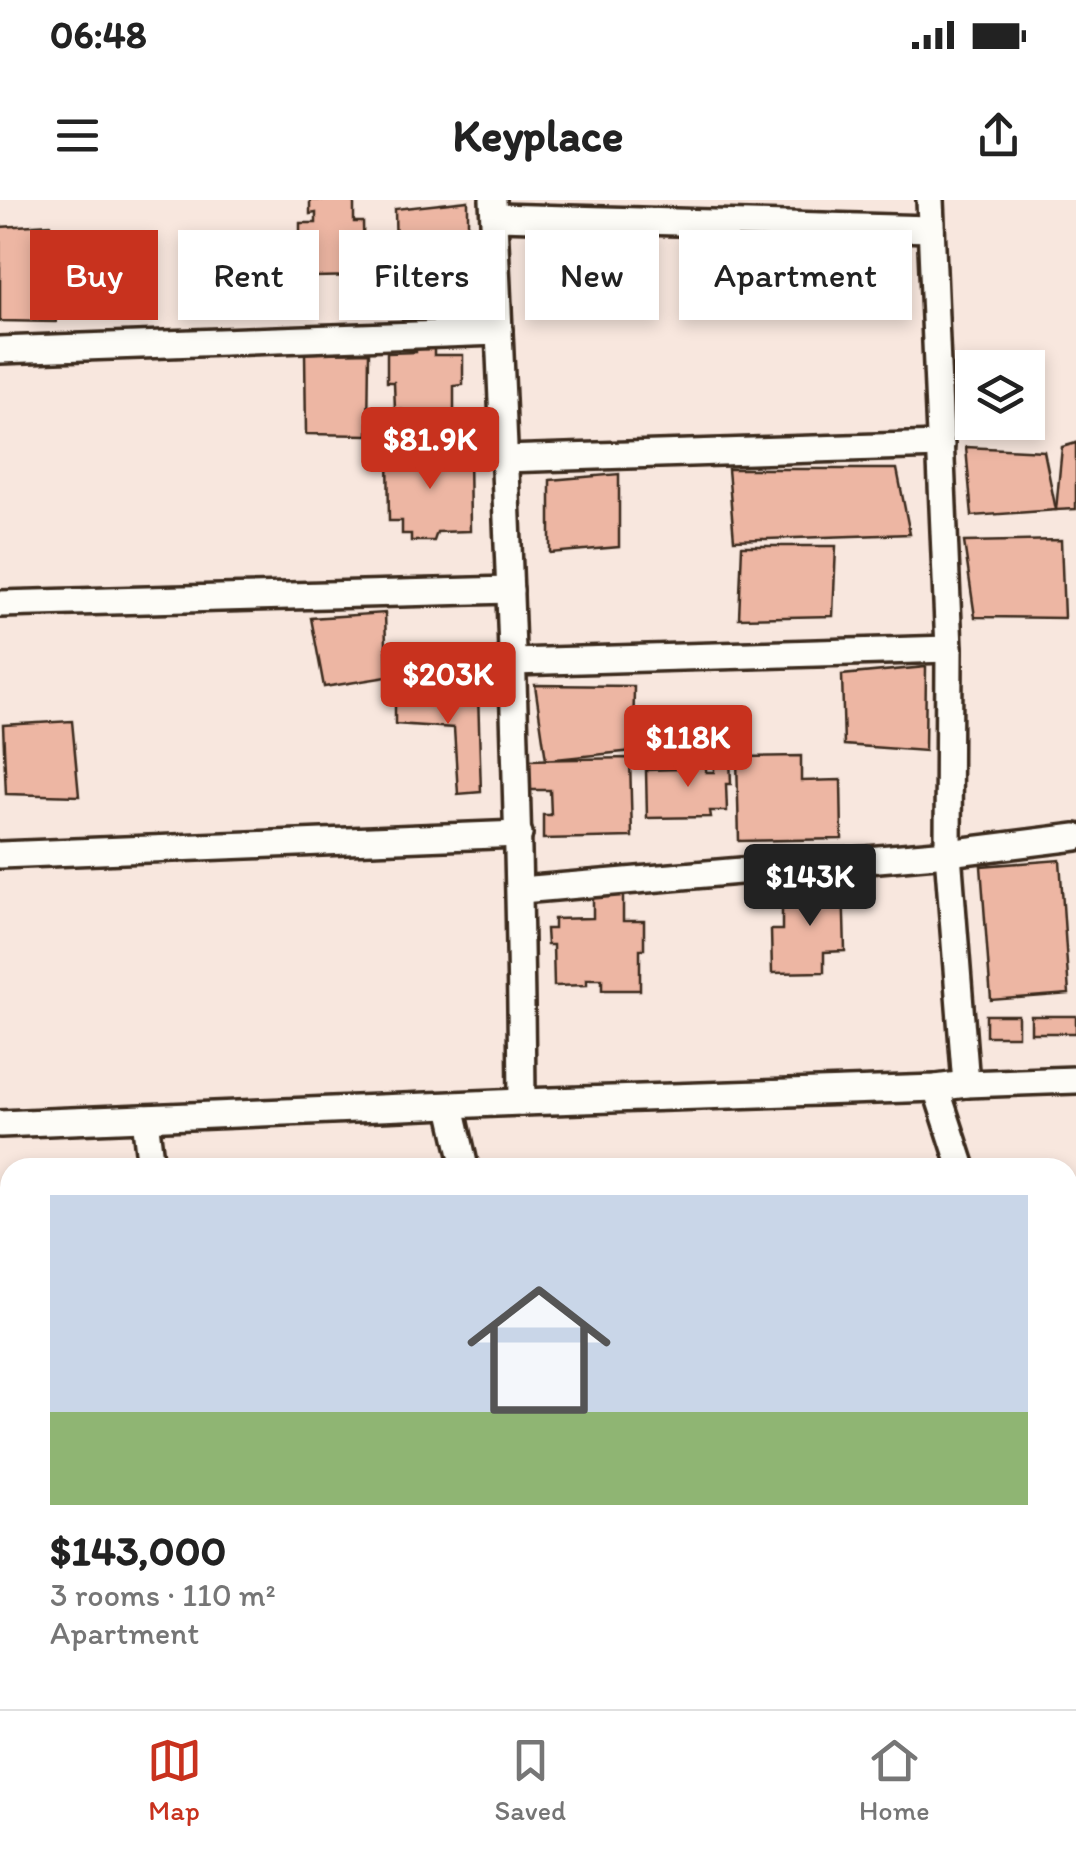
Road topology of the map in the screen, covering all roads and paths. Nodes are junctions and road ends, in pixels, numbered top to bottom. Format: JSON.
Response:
{"nodes":[{"id":1,"x":930,"y":200,"type":"edge"},
{"id":2,"x":493,"y":208,"type":"edge"},
{"id":3,"x":932,"y":230,"type":"junction"},
{"id":4,"x":499,"y":332,"type":"junction"},
{"id":5,"x":0,"y":350,"type":"edge"},
{"id":6,"x":941,"y":445,"type":"junction"},
{"id":7,"x":504,"y":459,"type":"junction"},
{"id":8,"x":510,"y":590,"type":"junction"},
{"id":9,"x":0,"y":604,"type":"edge"},
{"id":10,"x":949,"y":649,"type":"junction"},
{"id":11,"x":513,"y":662,"type":"junction"},
{"id":12,"x":518,"y":834,"type":"junction"},
{"id":13,"x":1076,"y":837,"type":"edge"},
{"id":14,"x":948,"y":852,"type":"junction"},
{"id":15,"x":0,"y":855,"type":"edge"},
{"id":16,"x":520,"y":890,"type":"junction"},
{"id":17,"x":1076,"y":1080,"type":"edge"},
{"id":18,"x":966,"y":1084,"type":"junction"},
{"id":19,"x":936,"y":1088,"type":"junction"},
{"id":20,"x":522,"y":1102,"type":"junction"},
{"id":21,"x":451,"y":1106,"type":"junction"},
{"id":22,"x":146,"y":1118,"type":"junction"},
{"id":23,"x":0,"y":1124,"type":"edge"},
{"id":24,"x":150,"y":1158,"type":"edge"},
{"id":25,"x":462,"y":1158,"type":"edge"},
{"id":26,"x":959,"y":1158,"type":"edge"}],
"edges":[{"from":1,"to":3,"type":"street"},
{"from":2,"to":3,"type":"street"},
{"from":2,"to":4,"type":"street"},
{"from":3,"to":6,"type":"street"},
{"from":4,"to":5,"type":"street"},
{"from":4,"to":7,"type":"street"},
{"from":6,"to":7,"type":"street"},
{"from":6,"to":10,"type":"street"},
{"from":7,"to":8,"type":"street"},
{"from":8,"to":9,"type":"street"},
{"from":8,"to":11,"type":"street"},
{"from":10,"to":11,"type":"street"},
{"from":10,"to":14,"type":"street"},
{"from":11,"to":12,"type":"street"},
{"from":12,"to":15,"type":"street"},
{"from":12,"to":16,"type":"street"},
{"from":13,"to":14,"type":"street"},
{"from":14,"to":16,"type":"street"},
{"from":14,"to":18,"type":"street"},
{"from":16,"to":20,"type":"street"},
{"from":17,"to":18,"type":"street"},
{"from":18,"to":19,"type":"street"},
{"from":19,"to":20,"type":"street"},
{"from":19,"to":26,"type":"street"},
{"from":20,"to":21,"type":"street"},
{"from":21,"to":22,"type":"street"},
{"from":21,"to":25,"type":"street"},
{"from":22,"to":23,"type":"street"},
{"from":22,"to":24,"type":"street"}]}
